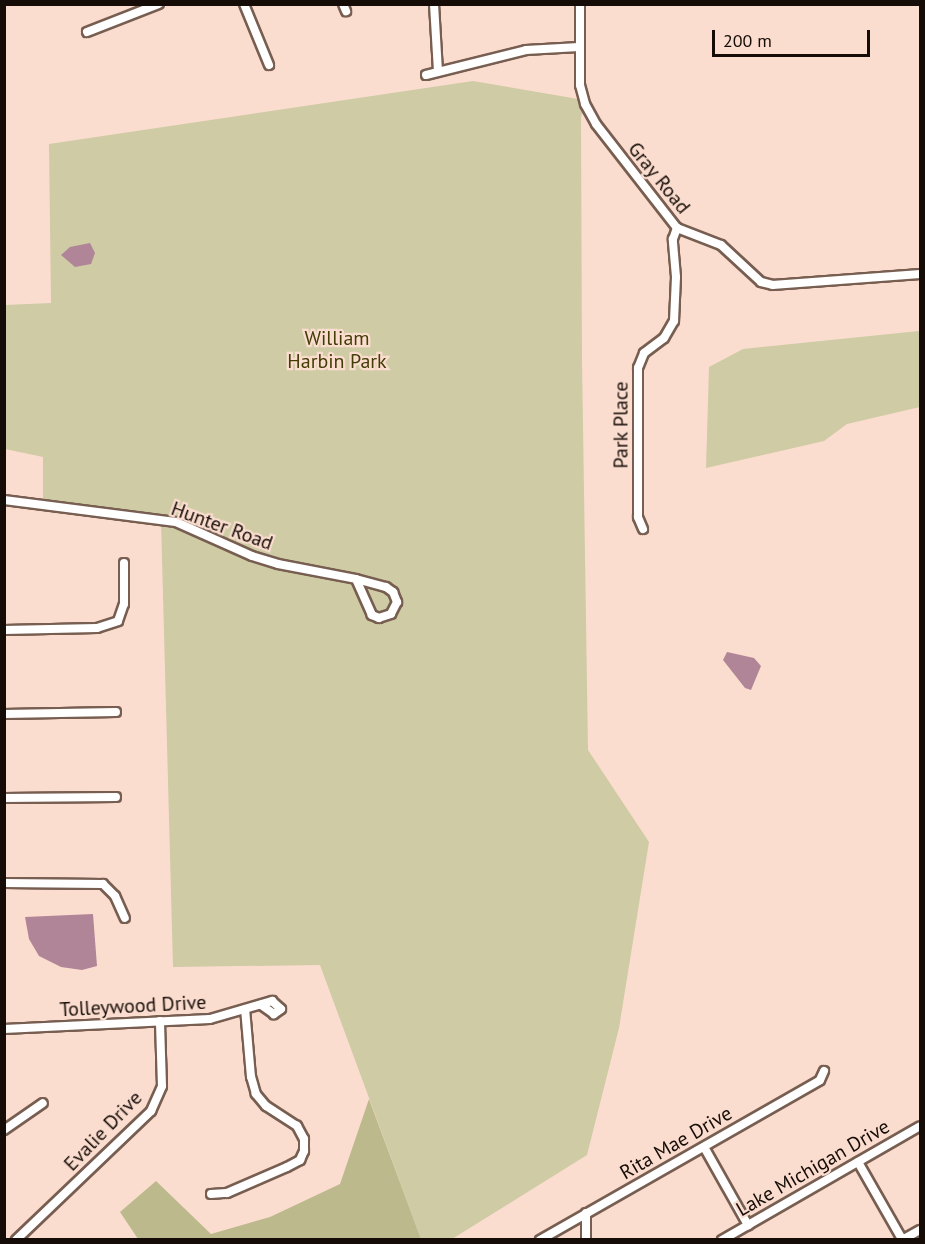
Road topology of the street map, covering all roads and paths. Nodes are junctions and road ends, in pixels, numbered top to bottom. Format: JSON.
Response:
{"nodes":[{"id":1,"x":159,"y":4,"type":"edge"},
{"id":2,"x":244,"y":4,"type":"edge"},
{"id":3,"x":434,"y":4,"type":"edge"},
{"id":4,"x":580,"y":4,"type":"edge"},
{"id":5,"x":87,"y":32,"type":"dead end"},
{"id":6,"x":579,"y":47,"type":"junction"},
{"id":7,"x":269,"y":65,"type":"dead end"},
{"id":8,"x":438,"y":71,"type":"junction"},
{"id":9,"x":426,"y":75,"type":"dead end"},
{"id":10,"x":677,"y":228,"type":"junction"},
{"id":11,"x":921,"y":274,"type":"edge"},
{"id":12,"x":4,"y":500,"type":"edge"},
{"id":13,"x":643,"y":529,"type":"dead end"},
{"id":14,"x":124,"y":563,"type":"dead end"},
{"id":15,"x":357,"y":579,"type":"junction"},
{"id":16,"x":4,"y":630,"type":"edge"},
{"id":17,"x":116,"y":712,"type":"dead end"},
{"id":18,"x":4,"y":714,"type":"edge"},
{"id":19,"x":116,"y":797,"type":"dead end"},
{"id":20,"x":4,"y":798,"type":"edge"},
{"id":21,"x":4,"y":883,"type":"edge"},
{"id":22,"x":125,"y":918,"type":"dead end"},
{"id":23,"x":261,"y":1005,"type":"dead end"},
{"id":24,"x":245,"y":1009,"type":"junction"},
{"id":25,"x":160,"y":1021,"type":"junction"},
{"id":26,"x":4,"y":1029,"type":"edge"},
{"id":27,"x":824,"y":1071,"type":"dead end"},
{"id":28,"x":43,"y":1103,"type":"dead end"},
{"id":29,"x":921,"y":1125,"type":"edge"},
{"id":30,"x":4,"y":1130,"type":"edge"},
{"id":31,"x":704,"y":1147,"type":"junction"},
{"id":32,"x":858,"y":1162,"type":"junction"},
{"id":33,"x":211,"y":1194,"type":"dead end"},
{"id":34,"x":586,"y":1213,"type":"junction"},
{"id":35,"x":748,"y":1225,"type":"junction"},
{"id":36,"x":921,"y":1230,"type":"edge"},
{"id":37,"x":16,"y":1239,"type":"edge"},
{"id":38,"x":540,"y":1239,"type":"edge"},
{"id":39,"x":586,"y":1239,"type":"edge"},
{"id":40,"x":722,"y":1239,"type":"edge"},
{"id":41,"x":902,"y":1239,"type":"edge"}],
"edges":[{"from":1,"to":5,"type":"street"},
{"from":2,"to":7,"type":"street"},
{"from":3,"to":8,"type":"street"},
{"from":4,"to":6,"type":"street","name":"Gray Road"},
{"from":6,"to":8,"type":"street"},
{"from":6,"to":10,"type":"street","name":"Gray Road"},
{"from":8,"to":9,"type":"street"},
{"from":10,"to":11,"type":"street","name":"Gray Road"},
{"from":10,"to":13,"type":"street","name":"Park Place"},
{"from":12,"to":15,"type":"street","name":"Hunter Road"},
{"from":14,"to":16,"type":"street"},
{"from":15,"to":15,"type":"street","name":"Hunter Road"},
{"from":17,"to":18,"type":"street"},
{"from":19,"to":20,"type":"street"},
{"from":21,"to":22,"type":"street"},
{"from":23,"to":24,"type":"street","name":"Tolleywood Drive"},
{"from":24,"to":25,"type":"street","name":"Tolleywood Drive"},
{"from":24,"to":33,"type":"street"},
{"from":25,"to":26,"type":"street","name":"Tolleywood Drive"},
{"from":25,"to":37,"type":"street","name":"Evalie Drive"},
{"from":27,"to":31,"type":"street","name":"Rita Mae Drive"},
{"from":28,"to":30,"type":"street"},
{"from":29,"to":32,"type":"street","name":"Lake Michigan Drive"},
{"from":31,"to":34,"type":"street","name":"Rita Mae Drive"},
{"from":31,"to":35,"type":"street"},
{"from":32,"to":35,"type":"street","name":"Lake Michigan Drive"},
{"from":32,"to":41,"type":"street"},
{"from":34,"to":38,"type":"street","name":"Rita Mae Drive"},
{"from":34,"to":39,"type":"street"},
{"from":35,"to":40,"type":"street","name":"Lake Michigan Drive"},
{"from":36,"to":41,"type":"street"}]}
